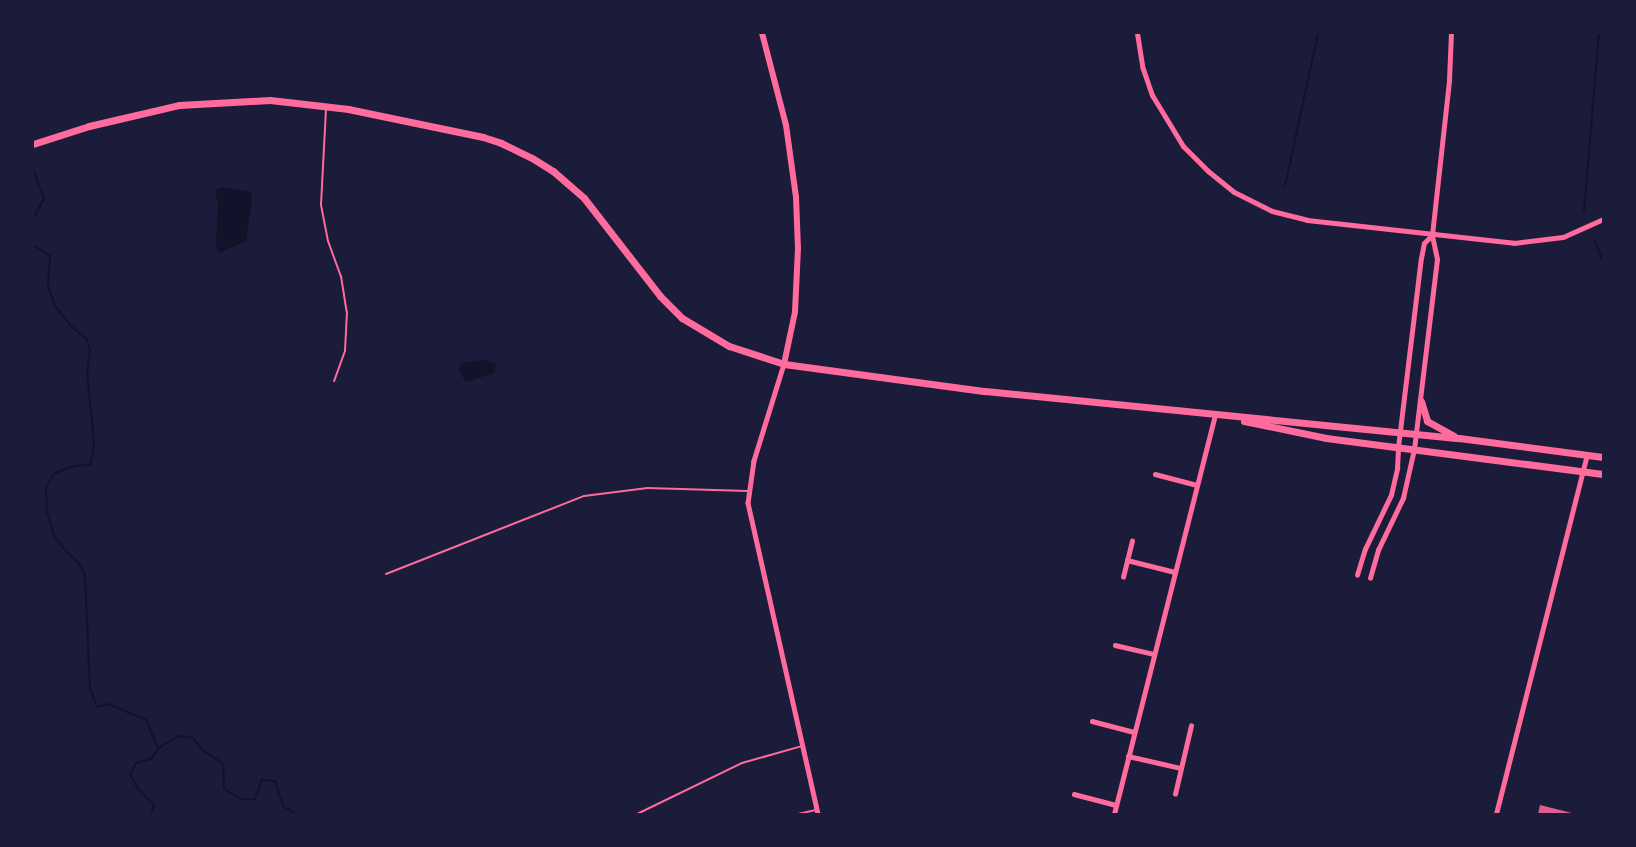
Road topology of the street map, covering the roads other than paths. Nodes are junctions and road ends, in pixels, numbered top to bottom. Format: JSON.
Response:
{"nodes":[{"id":1,"x":762,"y":33,"type":"edge"},
{"id":2,"x":1137,"y":33,"type":"edge"},
{"id":3,"x":1451,"y":33,"type":"edge"},
{"id":4,"x":327,"y":106,"type":"junction"},
{"id":5,"x":34,"y":143,"type":"edge"},
{"id":6,"x":1603,"y":219,"type":"edge"},
{"id":7,"x":1432,"y":235,"type":"junction"},
{"id":8,"x":784,"y":364,"type":"junction"},
{"id":9,"x":334,"y":381,"type":"dead end"},
{"id":10,"x":1421,"y":400,"type":"junction"},
{"id":11,"x":1215,"y":415,"type":"junction"},
{"id":12,"x":1400,"y":433,"type":"junction"},
{"id":13,"x":1416,"y":434,"type":"junction"},
{"id":14,"x":1459,"y":438,"type":"junction"},
{"id":15,"x":1398,"y":447,"type":"junction"},
{"id":16,"x":1414,"y":449,"type":"junction"},
{"id":17,"x":1587,"y":455,"type":"junction"},
{"id":18,"x":1603,"y":457,"type":"edge"},
{"id":19,"x":1583,"y":471,"type":"junction"},
{"id":20,"x":1155,"y":474,"type":"dead end"},
{"id":21,"x":1603,"y":474,"type":"edge"},
{"id":22,"x":1197,"y":485,"type":"junction"},
{"id":23,"x":748,"y":491,"type":"junction"},
{"id":24,"x":1132,"y":541,"type":"dead end"},
{"id":25,"x":1128,"y":560,"type":"junction"},
{"id":26,"x":1175,"y":572,"type":"junction"},
{"id":27,"x":386,"y":574,"type":"dead end"},
{"id":28,"x":1357,"y":575,"type":"dead end"},
{"id":29,"x":1123,"y":577,"type":"dead end"},
{"id":30,"x":1370,"y":579,"type":"dead end"},
{"id":31,"x":1115,"y":645,"type":"dead end"},
{"id":32,"x":1154,"y":654,"type":"junction"},
{"id":33,"x":1092,"y":721,"type":"dead end"},
{"id":34,"x":1191,"y":726,"type":"dead end"},
{"id":35,"x":1134,"y":732,"type":"junction"},
{"id":36,"x":802,"y":746,"type":"junction"},
{"id":37,"x":1128,"y":756,"type":"junction"},
{"id":38,"x":1181,"y":768,"type":"junction"},
{"id":39,"x":1074,"y":794,"type":"dead end"},
{"id":40,"x":1175,"y":794,"type":"dead end"},
{"id":41,"x":1116,"y":805,"type":"junction"},
{"id":42,"x":817,"y":812,"type":"edge"},
{"id":43,"x":637,"y":814,"type":"edge"},
{"id":44,"x":798,"y":814,"type":"edge"},
{"id":45,"x":1114,"y":814,"type":"edge"},
{"id":46,"x":1496,"y":814,"type":"edge"}],
"edges":[{"from":1,"to":8,"type":"main road"},
{"from":2,"to":7,"type":"street"},
{"from":3,"to":7,"type":"street"},
{"from":4,"to":5,"type":"main road"},
{"from":4,"to":8,"type":"main road"},
{"from":4,"to":9,"type":"lane"},
{"from":6,"to":7,"type":"street"},
{"from":7,"to":10,"type":"street"},
{"from":7,"to":12,"type":"street"},
{"from":8,"to":11,"type":"main road"},
{"from":8,"to":23,"type":"street"},
{"from":10,"to":13,"type":"street"},
{"from":10,"to":14,"type":"main road"},
{"from":11,"to":12,"type":"main road"},
{"from":11,"to":15,"type":"main road"},
{"from":11,"to":22,"type":"street"},
{"from":12,"to":13,"type":"main road"},
{"from":12,"to":15,"type":"street"},
{"from":13,"to":14,"type":"main road"},
{"from":13,"to":16,"type":"street"},
{"from":14,"to":17,"type":"main road"},
{"from":15,"to":16,"type":"main road"},
{"from":15,"to":28,"type":"street"},
{"from":16,"to":19,"type":"main road"},
{"from":16,"to":30,"type":"street"},
{"from":17,"to":18,"type":"main road"},
{"from":17,"to":19,"type":"street"},
{"from":19,"to":21,"type":"main road"},
{"from":19,"to":46,"type":"street"},
{"from":20,"to":22,"type":"street"},
{"from":22,"to":26,"type":"street"},
{"from":23,"to":27,"type":"lane"},
{"from":23,"to":36,"type":"street"},
{"from":24,"to":25,"type":"street"},
{"from":25,"to":26,"type":"street"},
{"from":25,"to":29,"type":"street"},
{"from":26,"to":32,"type":"street"},
{"from":31,"to":32,"type":"street"},
{"from":32,"to":35,"type":"street"},
{"from":33,"to":35,"type":"street"},
{"from":34,"to":38,"type":"street"},
{"from":35,"to":37,"type":"street"},
{"from":36,"to":42,"type":"street"},
{"from":36,"to":43,"type":"lane"},
{"from":37,"to":38,"type":"street"},
{"from":37,"to":41,"type":"street"},
{"from":38,"to":40,"type":"street"},
{"from":39,"to":41,"type":"street"},
{"from":41,"to":45,"type":"street"},
{"from":42,"to":44,"type":"lane"}]}
